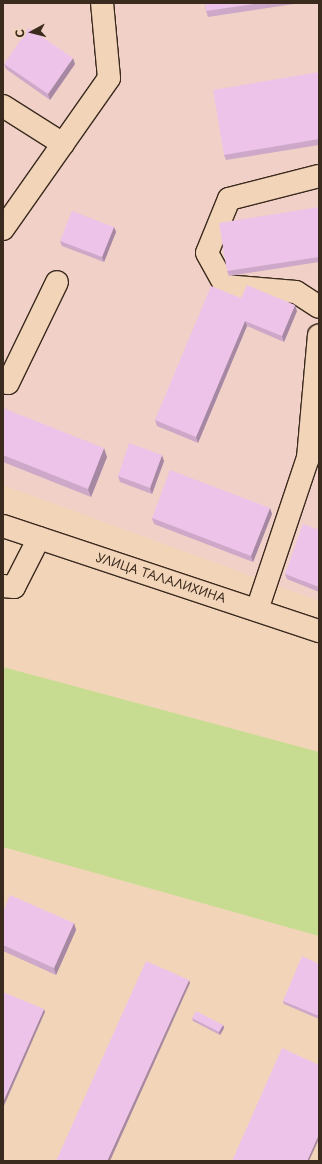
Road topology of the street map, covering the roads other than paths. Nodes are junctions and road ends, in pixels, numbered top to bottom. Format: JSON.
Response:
{"nodes":[{"id":1,"x":102,"y":3,"type":"edge"},
{"id":2,"x":3,"y":106,"type":"edge"},
{"id":3,"x":63,"y":144,"type":"junction"},
{"id":4,"x":319,"y":176,"type":"edge"},
{"id":5,"x":3,"y":229,"type":"edge"},
{"id":6,"x":57,"y":282,"type":"dead end"},
{"id":7,"x":319,"y":307,"type":"edge"},
{"id":8,"x":319,"y":335,"type":"edge"},
{"id":9,"x":3,"y":381,"type":"edge"},
{"id":10,"x":3,"y":526,"type":"edge"},
{"id":11,"x":39,"y":538,"type":"junction"},
{"id":12,"x":3,"y":586,"type":"edge"},
{"id":13,"x":257,"y":610,"type":"junction"},
{"id":14,"x":319,"y":631,"type":"edge"}],
"edges":[{"from":1,"to":3,"type":"street"},
{"from":2,"to":3,"type":"street"},
{"from":3,"to":5,"type":"street"},
{"from":4,"to":7,"type":"street"},
{"from":6,"to":9,"type":"street"},
{"from":8,"to":13,"type":"street"},
{"from":10,"to":11,"type":"street","name":"УЛИЦА ТАЛАЛИХИНА"},
{"from":11,"to":12,"type":"street"},
{"from":11,"to":13,"type":"street","name":"УЛИЦА ТАЛАЛИХИНА"},
{"from":13,"to":14,"type":"street","name":"УЛИЦА ТАЛАЛИХИНА"}]}
